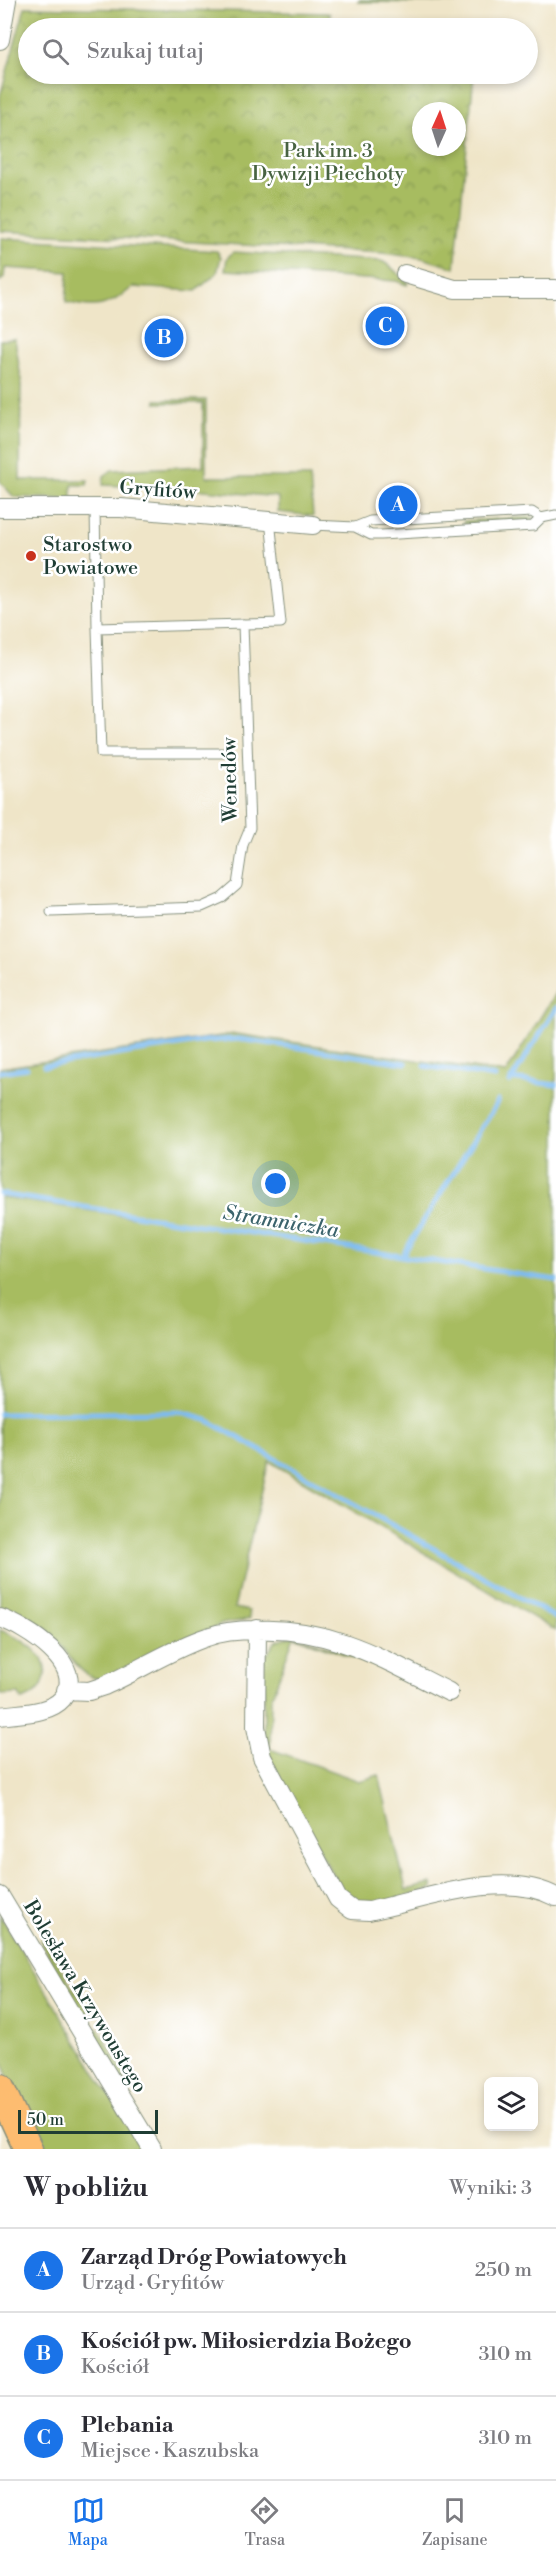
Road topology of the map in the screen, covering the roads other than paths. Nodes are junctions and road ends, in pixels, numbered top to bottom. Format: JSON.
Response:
{"nodes":[{"id":1,"x":7,"y":0,"type":"edge"},
{"id":2,"x":0,"y":40,"type":"edge"},
{"id":3,"x":405,"y":274,"type":"dead end"},
{"id":4,"x":556,"y":289,"type":"edge"},
{"id":5,"x":0,"y":508,"type":"edge"},
{"id":6,"x":95,"y":508,"type":"junction"},
{"id":7,"x":447,"y":516,"type":"junction"},
{"id":8,"x":556,"y":516,"type":"edge"},
{"id":9,"x":542,"y":518,"type":"junction"},
{"id":10,"x":270,"y":520,"type":"junction"},
{"id":11,"x":313,"y":525,"type":"joint"},
{"id":12,"x":355,"y":527,"type":"junction"},
{"id":13,"x":448,"y":531,"type":"junction"},
{"id":14,"x":243,"y":624,"type":"junction"},
{"id":15,"x":97,"y":628,"type":"junction"},
{"id":16,"x":228,"y":753,"type":"dead end"},
{"id":17,"x":51,"y":912,"type":"dead end"},
{"id":18,"x":0,"y":1618,"type":"edge"},
{"id":19,"x":257,"y":1629,"type":"junction"},
{"id":20,"x":66,"y":1690,"type":"junction"},
{"id":21,"x":449,"y":1692,"type":"dead end"},
{"id":22,"x":0,"y":1716,"type":"edge"},
{"id":23,"x":0,"y":1896,"type":"edge"},
{"id":24,"x":556,"y":1897,"type":"edge"},
{"id":25,"x":0,"y":2088,"type":"edge"},
{"id":26,"x":28,"y":2149,"type":"edge"},
{"id":27,"x":152,"y":2149,"type":"edge"}],
"edges":[{"from":1,"to":2,"type":"street"},
{"from":3,"to":4,"type":"street"},
{"from":5,"to":6,"type":"street","name":"Gryfitów"},
{"from":6,"to":10,"type":"street","name":"Gryfitów"},
{"from":6,"to":15,"type":"lane"},
{"from":7,"to":9,"type":"lane"},
{"from":7,"to":12,"type":"lane"},
{"from":7,"to":13,"type":"lane"},
{"from":8,"to":9,"type":"lane"},
{"from":9,"to":13,"type":"lane"},
{"from":10,"to":11,"type":"street","name":"Gryfitów"},
{"from":10,"to":14,"type":"lane"},
{"from":11,"to":12,"type":"lane"},
{"from":12,"to":13,"type":"lane"},
{"from":14,"to":15,"type":"lane"},
{"from":14,"to":17,"type":"lane","name":"Wenedów"},
{"from":15,"to":16,"type":"lane"},
{"from":18,"to":20,"type":"street"},
{"from":19,"to":20,"type":"street"},
{"from":19,"to":21,"type":"street"},
{"from":19,"to":24,"type":"street"},
{"from":20,"to":22,"type":"street"},
{"from":23,"to":27,"type":"street","name":"Bolesława Krzywoustego"},
{"from":25,"to":26,"type":"main road"}]}
